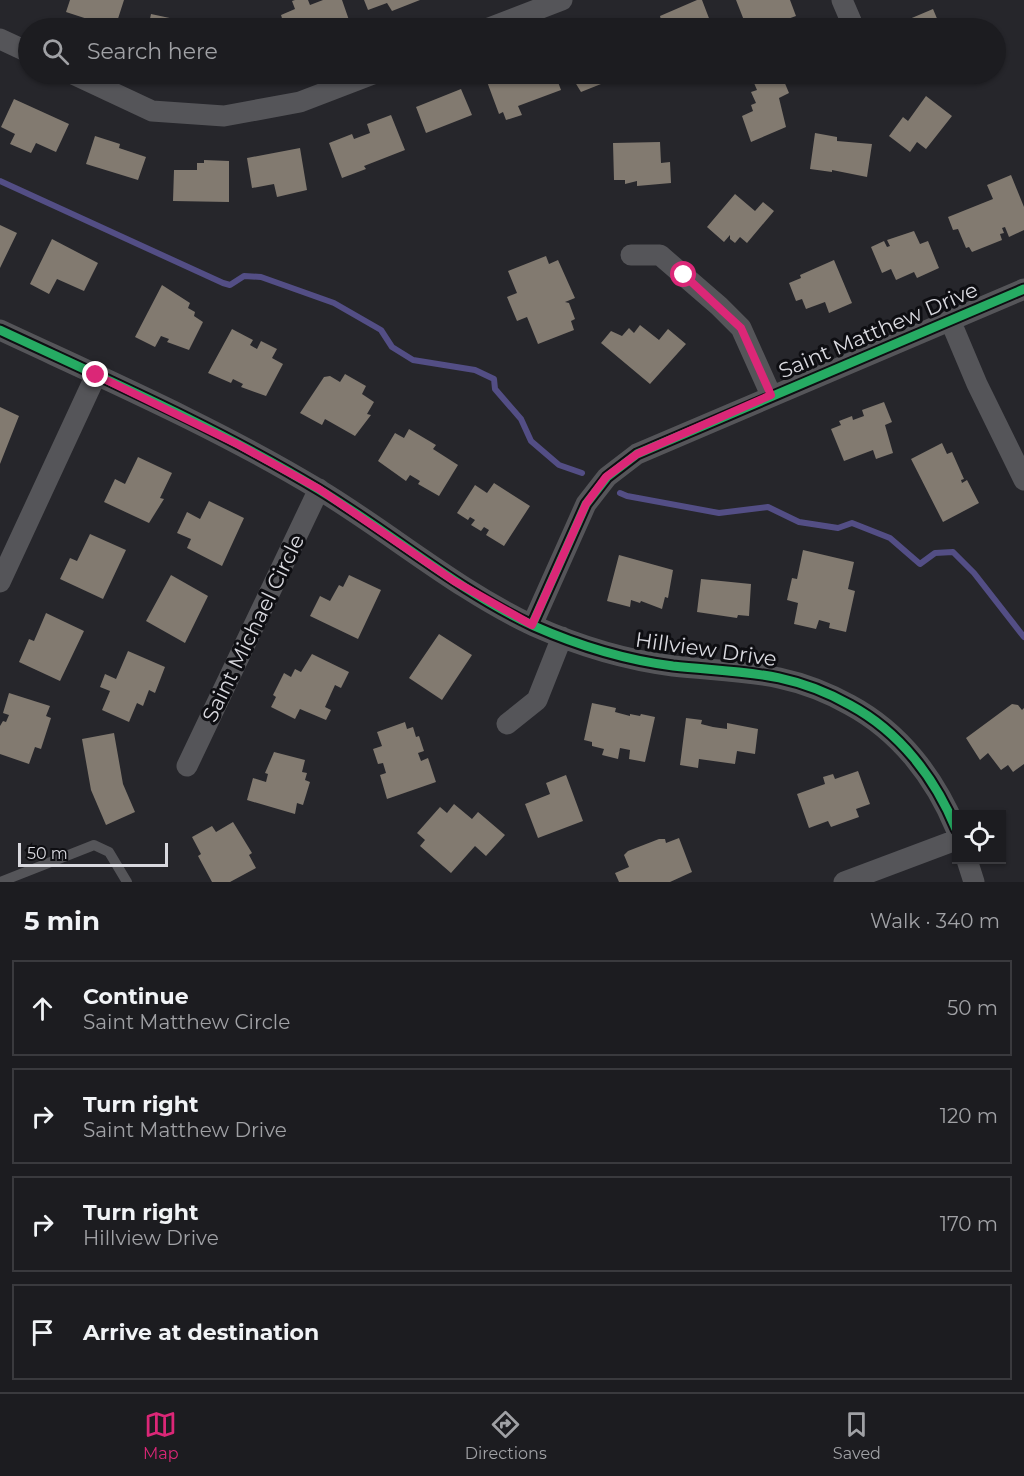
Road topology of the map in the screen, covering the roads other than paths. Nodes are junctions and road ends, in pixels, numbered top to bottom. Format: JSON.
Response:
{"nodes":[{"id":1,"x":562,"y":0,"type":"edge"},
{"id":2,"x":842,"y":0,"type":"edge"},
{"id":3,"x":515,"y":18,"type":"edge"},
{"id":4,"x":850,"y":18,"type":"edge"},
{"id":5,"x":0,"y":39,"type":"edge"},
{"id":6,"x":18,"y":47,"type":"edge"},
{"id":7,"x":94,"y":84,"type":"edge"},
{"id":8,"x":347,"y":84,"type":"edge"},
{"id":9,"x":631,"y":255,"type":"dead end"},
{"id":10,"x":1024,"y":289,"type":"edge"},
{"id":11,"x":950,"y":320,"type":"junction"},
{"id":12,"x":0,"y":330,"type":"edge"},
{"id":13,"x":96,"y":375,"type":"junction"},
{"id":14,"x":771,"y":395,"type":"junction"},
{"id":15,"x":1024,"y":480,"type":"edge"},
{"id":16,"x":319,"y":489,"type":"junction"},
{"id":17,"x":0,"y":582,"type":"edge"},
{"id":18,"x":532,"y":625,"type":"junction"},
{"id":19,"x":562,"y":637,"type":"junction"},
{"id":20,"x":507,"y":724,"type":"dead end"},
{"id":21,"x":187,"y":766,"type":"dead end"},
{"id":22,"x":952,"y":818,"type":"edge"},
{"id":23,"x":952,"y":842,"type":"edge"},
{"id":24,"x":968,"y":864,"type":"edge"},
{"id":25,"x":0,"y":882,"type":"edge"},
{"id":26,"x":127,"y":882,"type":"edge"},
{"id":27,"x":844,"y":882,"type":"edge"},
{"id":28,"x":974,"y":882,"type":"edge"}],
"edges":[{"from":1,"to":3,"type":"street"},
{"from":2,"to":4,"type":"street"},
{"from":5,"to":6,"type":"street"},
{"from":7,"to":8,"type":"street"},
{"from":9,"to":14,"type":"street"},
{"from":10,"to":11,"type":"street","name":"Saint Matthew Drive"},
{"from":11,"to":14,"type":"street","name":"Saint Matthew Drive"},
{"from":11,"to":15,"type":"street"},
{"from":12,"to":13,"type":"street","name":"Hillview Drive"},
{"from":13,"to":16,"type":"street","name":"Hillview Drive"},
{"from":13,"to":17,"type":"street"},
{"from":14,"to":18,"type":"street","name":"Saint Matthew Drive"},
{"from":16,"to":18,"type":"street","name":"Hillview Drive"},
{"from":16,"to":21,"type":"street","name":"Saint Michael Circle"},
{"from":18,"to":19,"type":"street","name":"Hillview Drive"},
{"from":19,"to":20,"type":"street"},
{"from":19,"to":22,"type":"street","name":"Hillview Drive"},
{"from":23,"to":27,"type":"street"},
{"from":24,"to":28,"type":"street"},
{"from":25,"to":26,"type":"lane"}]}
